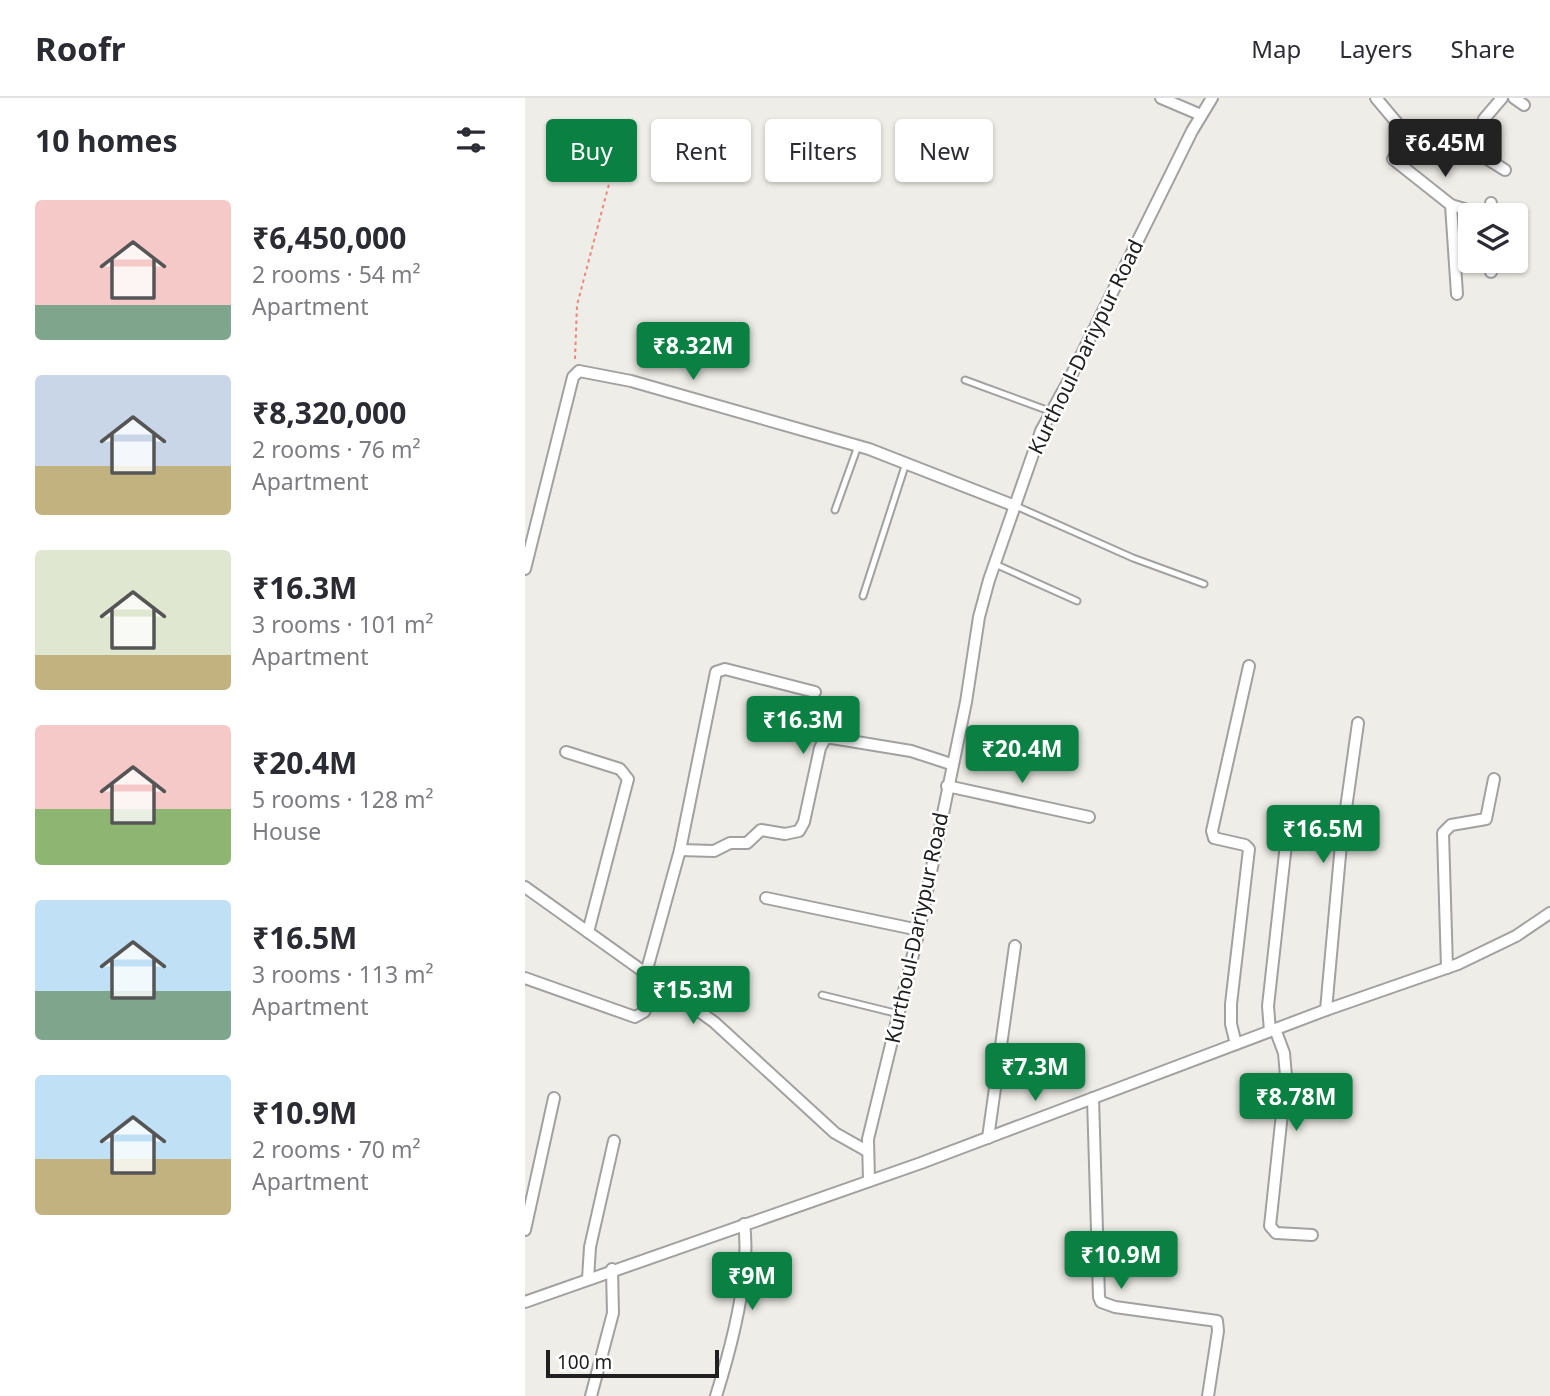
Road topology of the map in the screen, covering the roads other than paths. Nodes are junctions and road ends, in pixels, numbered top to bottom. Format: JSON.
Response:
{"nodes":[{"id":1,"x":1161,"y":98,"type":"edge"},
{"id":2,"x":1212,"y":98,"type":"edge"},
{"id":3,"x":1376,"y":98,"type":"edge"},
{"id":4,"x":1502,"y":98,"type":"edge"},
{"id":5,"x":1201,"y":115,"type":"junction"},
{"id":6,"x":1505,"y":170,"type":"dead end"},
{"id":7,"x":1451,"y":205,"type":"junction"},
{"id":8,"x":1458,"y":207,"type":"edge"},
{"id":9,"x":1457,"y":294,"type":"dead end"},
{"id":10,"x":965,"y":380,"type":"dead end"},
{"id":11,"x":1052,"y":412,"type":"junction"},
{"id":12,"x":858,"y":446,"type":"junction"},
{"id":13,"x":907,"y":463,"type":"junction"},
{"id":14,"x":1015,"y":506,"type":"junction"},
{"id":15,"x":835,"y":510,"type":"dead end"},
{"id":16,"x":995,"y":564,"type":"junction"},
{"id":17,"x":525,"y":569,"type":"edge"},
{"id":18,"x":1204,"y":584,"type":"dead end"},
{"id":19,"x":863,"y":596,"type":"dead end"},
{"id":20,"x":1077,"y":601,"type":"dead end"},
{"id":21,"x":1249,"y":666,"type":"dead end"},
{"id":22,"x":814,"y":692,"type":"dead end"},
{"id":23,"x":1358,"y":723,"type":"dead end"},
{"id":24,"x":566,"y":752,"type":"dead end"},
{"id":25,"x":951,"y":764,"type":"junction"},
{"id":26,"x":1494,"y":779,"type":"dead end"},
{"id":27,"x":947,"y":786,"type":"junction"},
{"id":28,"x":1089,"y":817,"type":"dead end"},
{"id":29,"x":1287,"y":835,"type":"dead end"},
{"id":30,"x":680,"y":850,"type":"junction"},
{"id":31,"x":525,"y":887,"type":"edge"},
{"id":32,"x":766,"y":898,"type":"dead end"},
{"id":33,"x":1549,"y":914,"type":"edge"},
{"id":34,"x":919,"y":930,"type":"junction"},
{"id":35,"x":588,"y":932,"type":"junction"},
{"id":36,"x":1015,"y":946,"type":"dead end"},
{"id":37,"x":1447,"y":968,"type":"junction"},
{"id":38,"x":646,"y":973,"type":"junction"},
{"id":39,"x":525,"y":978,"type":"edge"},
{"id":40,"x":659,"y":983,"type":"junction"},
{"id":41,"x":823,"y":995,"type":"dead end"},
{"id":42,"x":1326,"y":1010,"type":"junction"},
{"id":43,"x":899,"y":1014,"type":"junction"},
{"id":44,"x":1273,"y":1030,"type":"junction"},
{"id":45,"x":1236,"y":1044,"type":"junction"},
{"id":46,"x":554,"y":1098,"type":"dead end"},
{"id":47,"x":1093,"y":1098,"type":"junction"},
{"id":48,"x":988,"y":1138,"type":"junction"},
{"id":49,"x":614,"y":1141,"type":"dead end"},
{"id":50,"x":867,"y":1151,"type":"junction"},
{"id":51,"x":869,"y":1181,"type":"junction"},
{"id":52,"x":526,"y":1215,"type":"edge"},
{"id":53,"x":744,"y":1224,"type":"junction"},
{"id":54,"x":525,"y":1230,"type":"edge"},
{"id":55,"x":1312,"y":1235,"type":"dead end"},
{"id":56,"x":611,"y":1269,"type":"junction"},
{"id":57,"x":588,"y":1279,"type":"junction"},
{"id":58,"x":525,"y":1302,"type":"edge"},
{"id":59,"x":591,"y":1396,"type":"edge"},
{"id":60,"x":716,"y":1396,"type":"edge"},
{"id":61,"x":1208,"y":1396,"type":"edge"}],
"edges":[{"from":1,"to":5,"type":"street"},
{"from":2,"to":5,"type":"street","name":"Kurthoul-Dariypur Road"},
{"from":3,"to":7,"type":"street"},
{"from":4,"to":6,"type":"street"},
{"from":5,"to":11,"type":"street","name":"Kurthoul-Dariypur Road"},
{"from":7,"to":8,"type":"street"},
{"from":7,"to":9,"type":"street"},
{"from":10,"to":11,"type":"lane"},
{"from":11,"to":14,"type":"street","name":"Kurthoul-Dariypur Road"},
{"from":12,"to":13,"type":"street"},
{"from":12,"to":15,"type":"lane"},
{"from":12,"to":17,"type":"street"},
{"from":13,"to":14,"type":"street"},
{"from":13,"to":19,"type":"lane"},
{"from":14,"to":16,"type":"street","name":"Kurthoul-Dariypur Road"},
{"from":14,"to":18,"type":"lane"},
{"from":16,"to":20,"type":"lane"},
{"from":16,"to":25,"type":"street","name":"Kurthoul-Dariypur Road"},
{"from":21,"to":45,"type":"street"},
{"from":22,"to":30,"type":"street"},
{"from":23,"to":42,"type":"street"},
{"from":24,"to":35,"type":"street"},
{"from":25,"to":27,"type":"street","name":"Kurthoul-Dariypur Road"},
{"from":25,"to":30,"type":"street"},
{"from":26,"to":37,"type":"street"},
{"from":27,"to":28,"type":"street"},
{"from":27,"to":34,"type":"street","name":"Kurthoul-Dariypur Road"},
{"from":29,"to":44,"type":"street"},
{"from":30,"to":38,"type":"street"},
{"from":31,"to":35,"type":"street"},
{"from":32,"to":34,"type":"street"},
{"from":33,"to":37,"type":"street"},
{"from":34,"to":43,"type":"street","name":"Kurthoul-Dariypur Road"},
{"from":35,"to":38,"type":"street"},
{"from":36,"to":48,"type":"street"},
{"from":37,"to":42,"type":"street"},
{"from":38,"to":40,"type":"street"},
{"from":39,"to":40,"type":"street"},
{"from":40,"to":50,"type":"street"},
{"from":41,"to":43,"type":"lane"},
{"from":42,"to":44,"type":"street"},
{"from":43,"to":50,"type":"street","name":"Kurthoul-Dariypur Road"},
{"from":44,"to":45,"type":"street"},
{"from":44,"to":55,"type":"street"},
{"from":45,"to":47,"type":"street"},
{"from":46,"to":52,"type":"street"},
{"from":47,"to":48,"type":"street"},
{"from":47,"to":61,"type":"street"},
{"from":48,"to":51,"type":"street"},
{"from":49,"to":57,"type":"street"},
{"from":50,"to":51,"type":"street","name":"Kurthoul-Dariypur Road"},
{"from":51,"to":53,"type":"street"},
{"from":52,"to":54,"type":"street"},
{"from":53,"to":56,"type":"street"},
{"from":53,"to":60,"type":"street"},
{"from":56,"to":57,"type":"street"},
{"from":56,"to":59,"type":"street"},
{"from":57,"to":58,"type":"street"}]}
